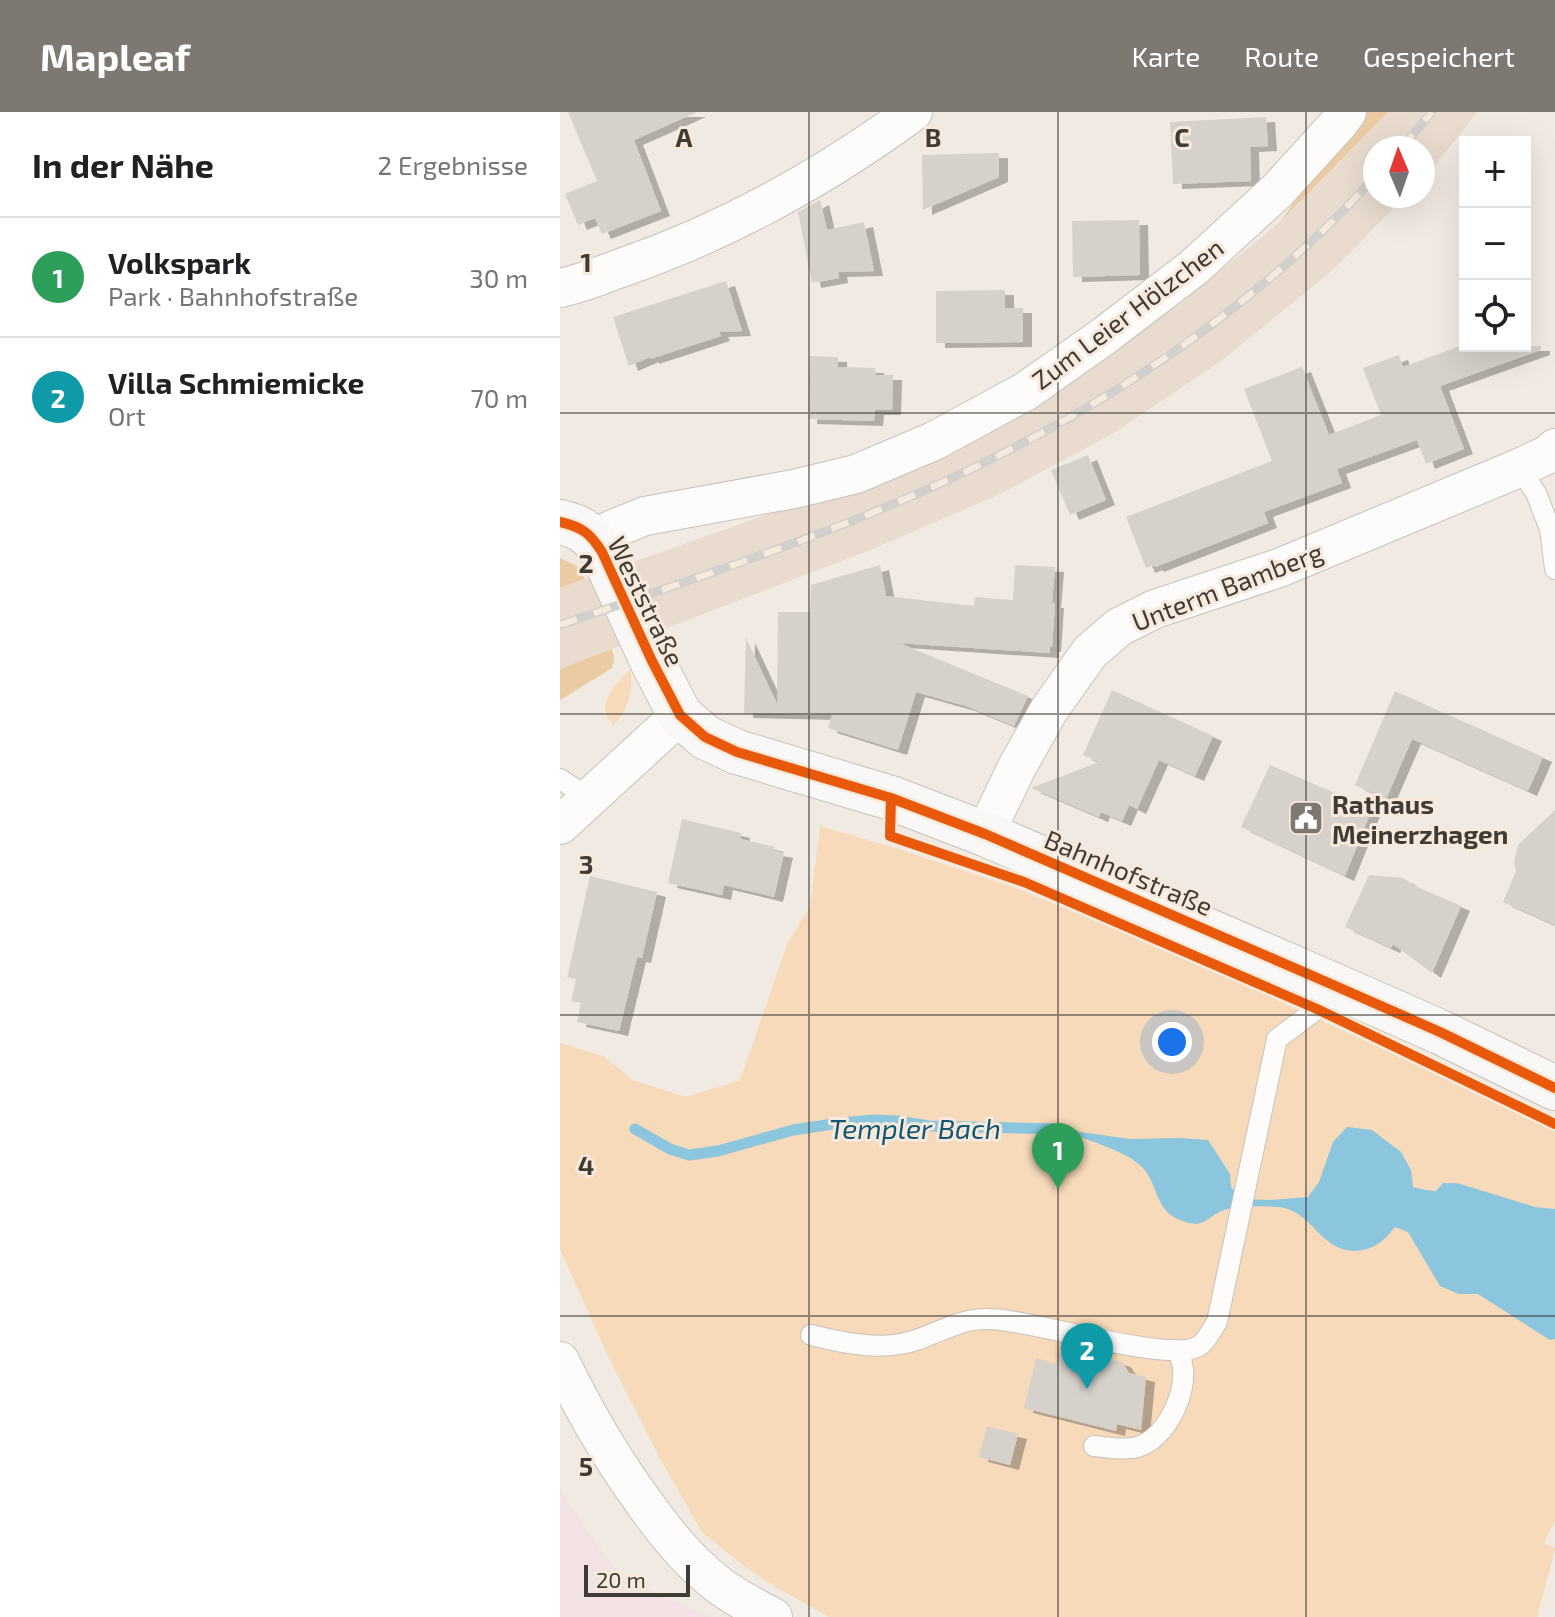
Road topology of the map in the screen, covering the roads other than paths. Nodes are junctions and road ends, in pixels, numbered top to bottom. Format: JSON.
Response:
{"nodes":[{"id":1,"x":913,"y":112,"type":"edge"},
{"id":2,"x":1347,"y":112,"type":"edge"},
{"id":3,"x":560,"y":288,"type":"edge"},
{"id":4,"x":1555,"y":448,"type":"edge"},
{"id":5,"x":1519,"y":468,"type":"junction"},
{"id":6,"x":577,"y":531,"type":"edge"},
{"id":7,"x":1555,"y":569,"type":"edge"},
{"id":8,"x":680,"y":715,"type":"junction"},
{"id":9,"x":575,"y":788,"type":"edge"},
{"id":10,"x":560,"y":825,"type":"edge"},
{"id":11,"x":985,"y":834,"type":"junction"},
{"id":12,"x":1331,"y":984,"type":"junction"},
{"id":13,"x":1555,"y":1088,"type":"edge"},
{"id":14,"x":811,"y":1335,"type":"dead end"},
{"id":15,"x":1179,"y":1351,"type":"junction"},
{"id":16,"x":560,"y":1361,"type":"edge"},
{"id":17,"x":1094,"y":1446,"type":"dead end"},
{"id":18,"x":773,"y":1617,"type":"edge"}],
"edges":[{"from":1,"to":3,"type":"street"},
{"from":2,"to":6,"type":"street","name":"Zum Leier Hölzchen"},
{"from":4,"to":5,"type":"street","name":"Unterm Bamberg"},
{"from":5,"to":7,"type":"lane"},
{"from":5,"to":11,"type":"street","name":"Unterm Bamberg"},
{"from":6,"to":8,"type":"main road","name":"Weststraße"},
{"from":8,"to":9,"type":"street"},
{"from":8,"to":11,"type":"main road","name":"Bahnhofstraße"},
{"from":9,"to":10,"type":"street"},
{"from":11,"to":12,"type":"main road","name":"Bahnhofstraße"},
{"from":12,"to":13,"type":"main road","name":"Bahnhofstraße"},
{"from":12,"to":15,"type":"lane"},
{"from":14,"to":15,"type":"lane"},
{"from":15,"to":17,"type":"lane"},
{"from":16,"to":18,"type":"street"}]}
